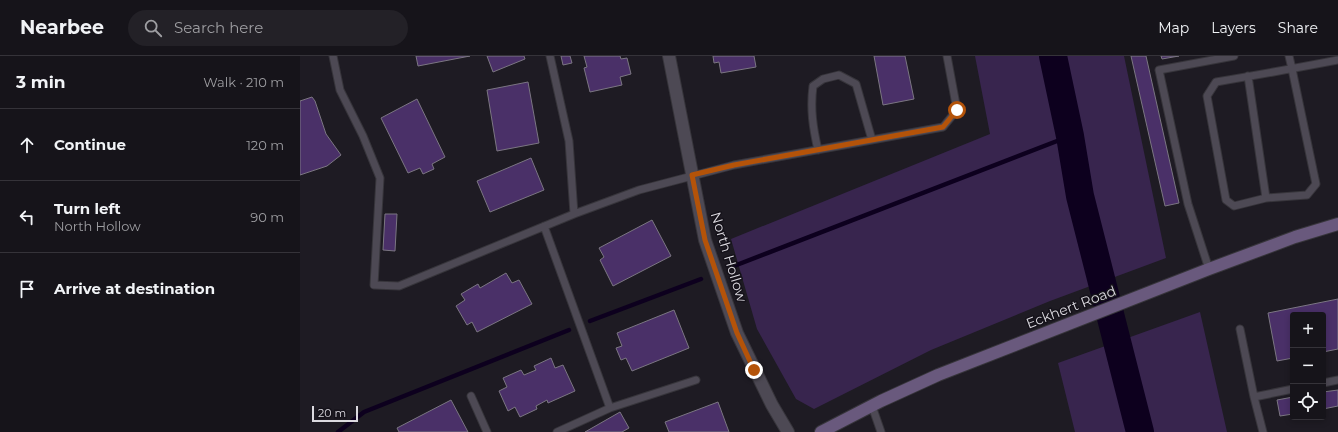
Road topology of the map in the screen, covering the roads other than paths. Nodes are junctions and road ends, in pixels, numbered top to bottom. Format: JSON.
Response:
{"nodes":[{"id":1,"x":333,"y":56,"type":"edge"},
{"id":2,"x":550,"y":56,"type":"edge"},
{"id":3,"x":669,"y":56,"type":"edge"},
{"id":4,"x":947,"y":56,"type":"edge"},
{"id":5,"x":1234,"y":56,"type":"edge"},
{"id":6,"x":1289,"y":56,"type":"edge"},
{"id":7,"x":1338,"y":60,"type":"edge"},
{"id":8,"x":1292,"y":68,"type":"junction"},
{"id":9,"x":1248,"y":76,"type":"junction"},
{"id":10,"x":872,"y":140,"type":"junction"},
{"id":11,"x":818,"y":150,"type":"junction"},
{"id":12,"x":692,"y":175,"type":"junction"},
{"id":13,"x":1266,"y":198,"type":"junction"},
{"id":14,"x":574,"y":214,"type":"junction"},
{"id":15,"x":1338,"y":224,"type":"edge"},
{"id":16,"x":544,"y":226,"type":"junction"},
{"id":17,"x":1209,"y":269,"type":"junction"},
{"id":18,"x":1240,"y":329,"type":"dead end"},
{"id":19,"x":696,"y":380,"type":"dead end"},
{"id":20,"x":1338,"y":380,"type":"edge"},
{"id":21,"x":1326,"y":382,"type":"edge"},
{"id":22,"x":1290,"y":390,"type":"edge"},
{"id":23,"x":471,"y":396,"type":"dead end"},
{"id":24,"x":1254,"y":397,"type":"junction"},
{"id":25,"x":872,"y":406,"type":"junction"},
{"id":26,"x":610,"y":408,"type":"junction"},
{"id":27,"x":836,"y":429,"type":"edge"},
{"id":28,"x":487,"y":432,"type":"edge"},
{"id":29,"x":557,"y":432,"type":"edge"},
{"id":30,"x":788,"y":432,"type":"edge"},
{"id":31,"x":822,"y":432,"type":"edge"},
{"id":32,"x":881,"y":432,"type":"edge"},
{"id":33,"x":1263,"y":432,"type":"edge"}],
"edges":[{"from":1,"to":16,"type":"lane"},
{"from":2,"to":14,"type":"lane"},
{"from":3,"to":12,"type":"street","name":"North Hollow"},
{"from":4,"to":10,"type":"lane"},
{"from":5,"to":17,"type":"lane"},
{"from":6,"to":8,"type":"lane"},
{"from":7,"to":8,"type":"lane"},
{"from":8,"to":9,"type":"lane"},
{"from":8,"to":13,"type":"lane"},
{"from":9,"to":13,"type":"lane"},
{"from":9,"to":13,"type":"lane"},
{"from":10,"to":11,"type":"lane"},
{"from":10,"to":11,"type":"lane"},
{"from":11,"to":12,"type":"lane"},
{"from":12,"to":14,"type":"lane"},
{"from":12,"to":30,"type":"street","name":"North Hollow"},
{"from":14,"to":16,"type":"lane"},
{"from":15,"to":17,"type":"main road","name":"Eckhert Road"},
{"from":16,"to":26,"type":"lane"},
{"from":17,"to":25,"type":"main road","name":"Eckhert Road"},
{"from":18,"to":24,"type":"lane"},
{"from":19,"to":26,"type":"lane"},
{"from":20,"to":21,"type":"lane"},
{"from":22,"to":24,"type":"lane"},
{"from":23,"to":28,"type":"lane"},
{"from":24,"to":33,"type":"lane"},
{"from":25,"to":27,"type":"main road","name":"Eckhert Road"},
{"from":25,"to":32,"type":"lane"},
{"from":26,"to":29,"type":"lane"},
{"from":27,"to":31,"type":"main road","name":"Eckhert Road"}]}
